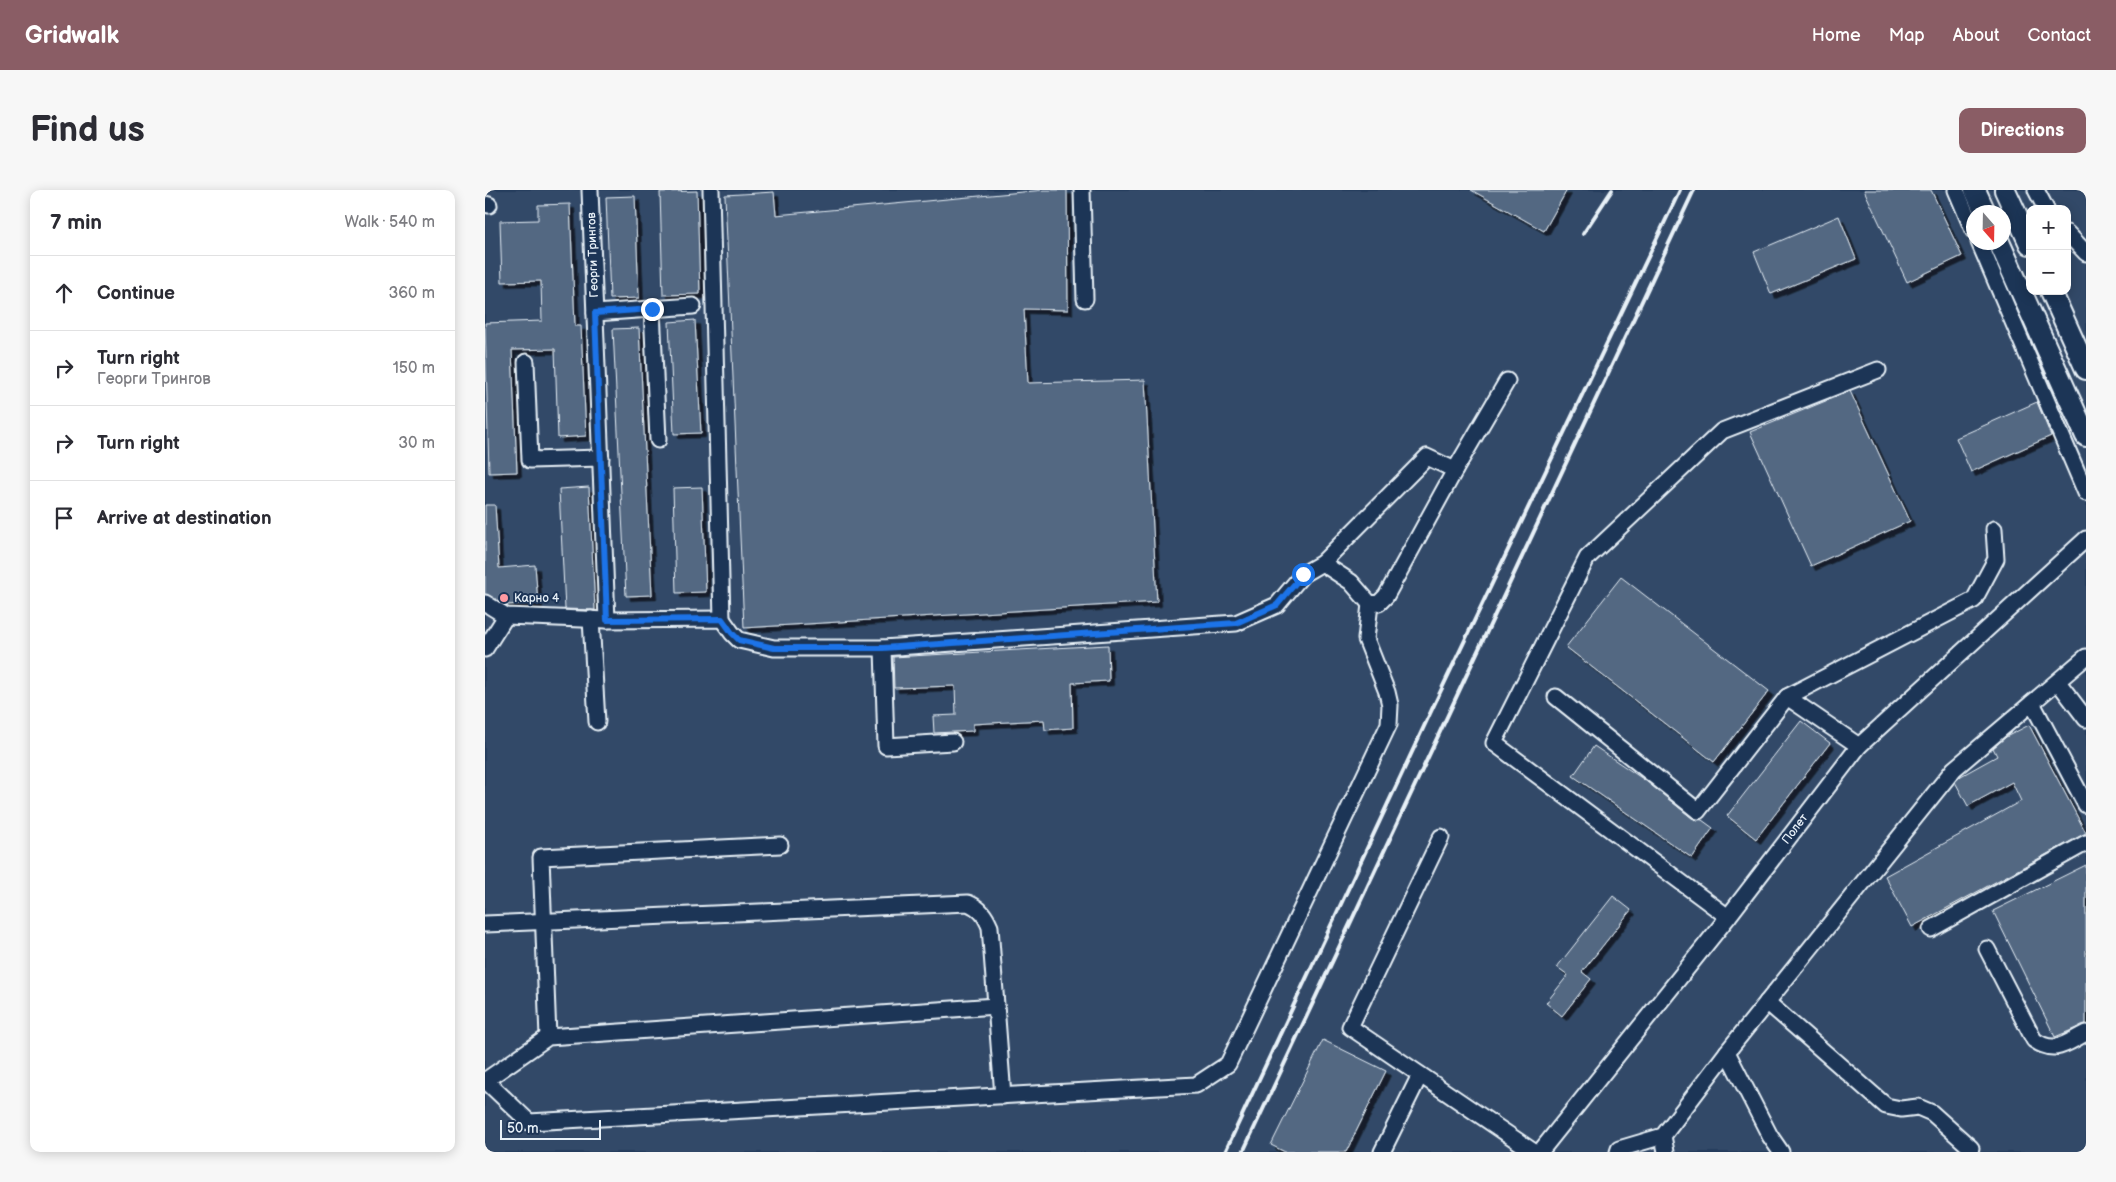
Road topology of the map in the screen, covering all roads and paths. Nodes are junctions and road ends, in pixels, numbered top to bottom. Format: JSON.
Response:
{"nodes":[{"id":1,"x":590,"y":190,"type":"edge"},
{"id":2,"x":711,"y":190,"type":"edge"},
{"id":3,"x":1082,"y":190,"type":"edge"},
{"id":4,"x":1955,"y":190,"type":"edge"},
{"id":5,"x":1975,"y":190,"type":"edge"},
{"id":6,"x":2005,"y":190,"type":"edge"},
{"id":7,"x":2036,"y":190,"type":"edge"},
{"id":8,"x":1982,"y":205,"type":"edge"},
{"id":9,"x":2044,"y":205,"type":"edge"},
{"id":10,"x":1966,"y":214,"type":"edge"},
{"id":11,"x":2026,"y":235,"type":"edge"},
{"id":12,"x":2071,"y":237,"type":"edge"},
{"id":13,"x":1982,"y":250,"type":"edge"},
{"id":14,"x":2003,"y":250,"type":"edge"},
{"id":15,"x":2086,"y":253,"type":"edge"},
{"id":16,"x":2053,"y":295,"type":"edge"},
{"id":17,"x":1085,"y":299,"type":"dead end"},
{"id":18,"x":693,"y":306,"type":"dead end"},
{"id":19,"x":652,"y":309,"type":"junction"},
{"id":20,"x":595,"y":313,"type":"junction"},
{"id":21,"x":527,"y":362,"type":"dead end"},
{"id":22,"x":2085,"y":367,"type":"edge"},
{"id":23,"x":1878,"y":370,"type":"dead end"},
{"id":24,"x":1507,"y":381,"type":"dead end"},
{"id":25,"x":2086,"y":436,"type":"edge"},
{"id":26,"x":658,"y":440,"type":"dead end"},
{"id":27,"x":601,"y":458,"type":"junction"},
{"id":28,"x":1455,"y":470,"type":"junction"},
{"id":29,"x":2086,"y":493,"type":"edge"},
{"id":30,"x":1994,"y":529,"type":"dead end"},
{"id":31,"x":2086,"y":538,"type":"edge"},
{"id":32,"x":1322,"y":563,"type":"junction"},
{"id":33,"x":485,"y":603,"type":"edge"},
{"id":34,"x":1370,"y":604,"type":"junction"},
{"id":35,"x":506,"y":616,"type":"junction"},
{"id":36,"x":591,"y":619,"type":"junction"},
{"id":37,"x":722,"y":619,"type":"junction"},
{"id":38,"x":607,"y":620,"type":"junction"},
{"id":39,"x":883,"y":648,"type":"junction"},
{"id":40,"x":485,"y":649,"type":"edge"},
{"id":41,"x":2086,"y":657,"type":"edge"},
{"id":42,"x":2058,"y":682,"type":"junction"},
{"id":43,"x":1556,"y":697,"type":"dead end"},
{"id":44,"x":1787,"y":698,"type":"junction"},
{"id":45,"x":2032,"y":703,"type":"junction"},
{"id":46,"x":2086,"y":719,"type":"edge"},
{"id":47,"x":597,"y":722,"type":"dead end"},
{"id":48,"x":953,"y":742,"type":"dead end"},
{"id":49,"x":1859,"y":746,"type":"junction"},
{"id":50,"x":2086,"y":805,"type":"edge"},
{"id":51,"x":1441,"y":837,"type":"dead end"},
{"id":52,"x":2086,"y":844,"type":"edge"},
{"id":53,"x":780,"y":845,"type":"dead end"},
{"id":54,"x":1728,"y":917,"type":"junction"},
{"id":55,"x":543,"y":920,"type":"junction"},
{"id":56,"x":485,"y":924,"type":"edge"},
{"id":57,"x":1931,"y":928,"type":"dead end"},
{"id":58,"x":1987,"y":949,"type":"dead end"},
{"id":59,"x":1767,"y":1002,"type":"junction"},
{"id":60,"x":996,"y":1006,"type":"junction"},
{"id":61,"x":2086,"y":1033,"type":"edge"},
{"id":62,"x":548,"y":1037,"type":"junction"},
{"id":63,"x":1727,"y":1052,"type":"junction"},
{"id":64,"x":1420,"y":1075,"type":"junction"},
{"id":65,"x":485,"y":1080,"type":"edge"},
{"id":66,"x":1003,"y":1096,"type":"junction"},
{"id":67,"x":1663,"y":1136,"type":"junction"},
{"id":68,"x":1971,"y":1148,"type":"dead end"},
{"id":69,"x":1382,"y":1152,"type":"edge"},
{"id":70,"x":1533,"y":1152,"type":"edge"},
{"id":71,"x":1540,"y":1152,"type":"edge"},
{"id":72,"x":1617,"y":1152,"type":"edge"},
{"id":73,"x":1666,"y":1152,"type":"edge"},
{"id":74,"x":1781,"y":1152,"type":"edge"}],
"edges":[{"from":1,"to":20,"type":"street","name":"Георги Трингов"},
{"from":2,"to":37,"type":"street"},
{"from":3,"to":17,"type":"street"},
{"from":4,"to":10,"type":"street"},
{"from":5,"to":8,"type":"main road"},
{"from":6,"to":11,"type":"main road"},
{"from":7,"to":9,"type":"street"},
{"from":12,"to":15,"type":"street"},
{"from":13,"to":29,"type":"street"},
{"from":14,"to":25,"type":"main road"},
{"from":16,"to":22,"type":"main road"},
{"from":18,"to":19,"type":"street"},
{"from":19,"to":20,"type":"street"},
{"from":19,"to":26,"type":"street"},
{"from":20,"to":27,"type":"street","name":"Георги Трингов"},
{"from":21,"to":27,"type":"street"},
{"from":23,"to":54,"type":"street"},
{"from":24,"to":28,"type":"street"},
{"from":27,"to":38,"type":"street","name":"Георги Трингов"},
{"from":28,"to":32,"type":"street"},
{"from":28,"to":34,"type":"street"},
{"from":30,"to":44,"type":"street"},
{"from":31,"to":49,"type":"street","name":"Полет"},
{"from":32,"to":34,"type":"street"},
{"from":32,"to":39,"type":"street"},
{"from":33,"to":35,"type":"street"},
{"from":34,"to":66,"type":"street"},
{"from":35,"to":36,"type":"street"},
{"from":35,"to":40,"type":"street"},
{"from":36,"to":38,"type":"street"},
{"from":36,"to":47,"type":"street"},
{"from":37,"to":38,"type":"street"},
{"from":37,"to":39,"type":"street"},
{"from":39,"to":48,"type":"street"},
{"from":41,"to":42,"type":"street"},
{"from":42,"to":45,"type":"street"},
{"from":42,"to":46,"type":"street"},
{"from":43,"to":44,"type":"street"},
{"from":44,"to":49,"type":"street"},
{"from":45,"to":50,"type":"street"},
{"from":45,"to":59,"type":"street"},
{"from":49,"to":54,"type":"street","name":"Полет"},
{"from":51,"to":64,"type":"street"},
{"from":52,"to":57,"type":"street"},
{"from":53,"to":55,"type":"street"},
{"from":54,"to":71,"type":"street","name":"Полет"},
{"from":55,"to":56,"type":"street"},
{"from":55,"to":60,"type":"street"},
{"from":55,"to":62,"type":"street"},
{"from":58,"to":61,"type":"street"},
{"from":59,"to":63,"type":"street"},
{"from":59,"to":68,"type":"street"},
{"from":60,"to":62,"type":"street"},
{"from":60,"to":66,"type":"street"},
{"from":62,"to":65,"type":"street"},
{"from":63,"to":67,"type":"street"},
{"from":63,"to":74,"type":"street"},
{"from":64,"to":69,"type":"street"},
{"from":64,"to":70,"type":"street"},
{"from":65,"to":66,"type":"street"},
{"from":67,"to":72,"type":"street"},
{"from":67,"to":73,"type":"street"}]}
